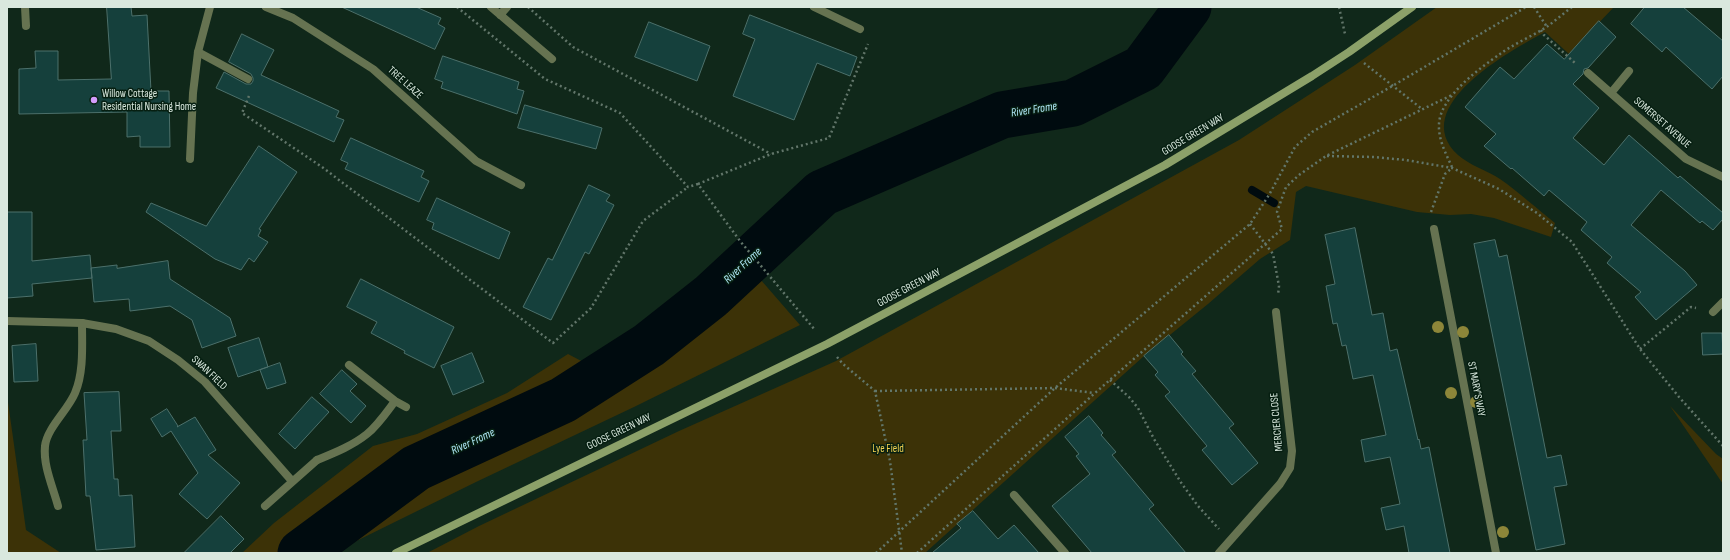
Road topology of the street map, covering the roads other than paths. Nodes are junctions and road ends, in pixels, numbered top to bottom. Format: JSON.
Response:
{"nodes":[{"id":1,"x":25,"y":7,"type":"edge"},
{"id":2,"x":210,"y":7,"type":"edge"},
{"id":3,"x":266,"y":7,"type":"edge"},
{"id":4,"x":491,"y":7,"type":"edge"},
{"id":5,"x":507,"y":7,"type":"edge"},
{"id":6,"x":814,"y":7,"type":"edge"},
{"id":7,"x":1412,"y":7,"type":"edge"},
{"id":8,"x":500,"y":15,"type":"junction"},
{"id":9,"x":26,"y":26,"type":"dead end"},
{"id":10,"x":860,"y":29,"type":"road end"},
{"id":11,"x":198,"y":52,"type":"junction"},
{"id":12,"x":552,"y":59,"type":"dead end"},
{"id":13,"x":1629,"y":72,"type":"dead end"},
{"id":14,"x":1588,"y":73,"type":"road end"},
{"id":15,"x":248,"y":79,"type":"road end"},
{"id":16,"x":1611,"y":93,"type":"junction"},
{"id":17,"x":190,"y":159,"type":"dead end"},
{"id":18,"x":1723,"y":177,"type":"edge"},
{"id":19,"x":521,"y":185,"type":"dead end"},
{"id":20,"x":1434,"y":229,"type":"road end"},
{"id":21,"x":1723,"y":302,"type":"edge"},
{"id":22,"x":1276,"y":312,"type":"road end"},
{"id":23,"x":1712,"y":312,"type":"road end"},
{"id":24,"x":7,"y":321,"type":"edge"},
{"id":25,"x":82,"y":323,"type":"junction"},
{"id":26,"x":348,"y":365,"type":"dead end"},
{"id":27,"x":395,"y":401,"type":"junction"},
{"id":28,"x":406,"y":407,"type":"dead end"},
{"id":29,"x":292,"y":481,"type":"junction"},
{"id":30,"x":1014,"y":495,"type":"dead end"},
{"id":31,"x":58,"y":506,"type":"dead end"},
{"id":32,"x":265,"y":506,"type":"dead end"},
{"id":33,"x":396,"y":553,"type":"edge"},
{"id":34,"x":1065,"y":553,"type":"edge"},
{"id":35,"x":1219,"y":553,"type":"edge"},
{"id":36,"x":1496,"y":553,"type":"edge"}],
"edges":[{"from":1,"to":9,"type":"street"},
{"from":2,"to":11,"type":"street"},
{"from":3,"to":19,"type":"street","name":"TREE LEAZE"},
{"from":4,"to":8,"type":"street"},
{"from":5,"to":8,"type":"street"},
{"from":6,"to":10,"type":"street"},
{"from":7,"to":33,"type":"main road","name":"GOOSE GREEN WAY"},
{"from":8,"to":12,"type":"street"},
{"from":11,"to":15,"type":"street"},
{"from":11,"to":17,"type":"street"},
{"from":13,"to":16,"type":"street"},
{"from":14,"to":16,"type":"street","name":"SOMERSET AVENUE"},
{"from":16,"to":18,"type":"street","name":"SOMERSET AVENUE"},
{"from":20,"to":36,"type":"street","name":"ST MARY'S WAY"},
{"from":21,"to":23,"type":"street"},
{"from":22,"to":35,"type":"street","name":"MERCIER CLOSE"},
{"from":24,"to":25,"type":"street","name":"SWAN FIELD"},
{"from":25,"to":29,"type":"street","name":"SWAN FIELD"},
{"from":25,"to":31,"type":"street"},
{"from":26,"to":27,"type":"street"},
{"from":27,"to":28,"type":"street"},
{"from":27,"to":29,"type":"street"},
{"from":29,"to":32,"type":"street"},
{"from":30,"to":34,"type":"street"}]}
